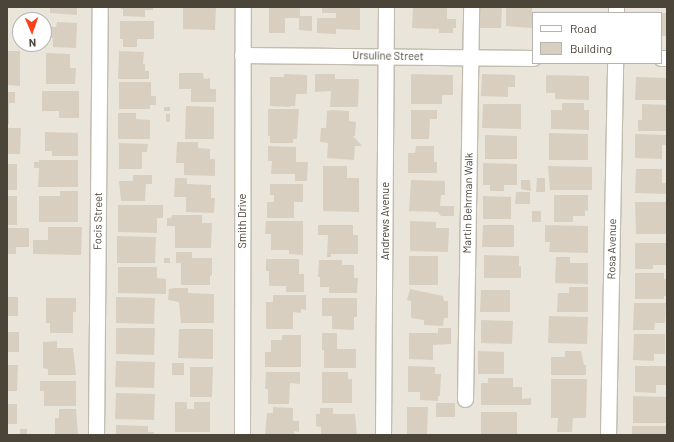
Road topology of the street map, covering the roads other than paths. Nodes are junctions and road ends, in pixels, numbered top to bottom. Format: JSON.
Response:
{"nodes":[{"id":1,"x":100,"y":7,"type":"edge"},
{"id":2,"x":243,"y":7,"type":"edge"},
{"id":3,"x":386,"y":7,"type":"edge"},
{"id":4,"x":471,"y":7,"type":"edge"},
{"id":5,"x":242,"y":55,"type":"junction"},
{"id":6,"x":386,"y":56,"type":"junction"},
{"id":7,"x":470,"y":57,"type":"junction"},
{"id":8,"x":532,"y":58,"type":"edge"},
{"id":9,"x":615,"y":64,"type":"edge"},
{"id":10,"x":465,"y":399,"type":"dead end"},
{"id":11,"x":96,"y":435,"type":"edge"},
{"id":12,"x":242,"y":435,"type":"edge"},
{"id":13,"x":383,"y":435,"type":"edge"},
{"id":14,"x":608,"y":435,"type":"edge"}],
"edges":[{"from":1,"to":11,"type":"street","name":"Focis Street"},
{"from":2,"to":5,"type":"street","name":"Smith Drive"},
{"from":3,"to":6,"type":"street","name":"Andrews Avenue"},
{"from":4,"to":7,"type":"street","name":"Martin Behrman Walk"},
{"from":5,"to":6,"type":"street","name":"Ursuline Street"},
{"from":5,"to":12,"type":"street","name":"Smith Drive"},
{"from":6,"to":7,"type":"street","name":"Ursuline Street"},
{"from":6,"to":13,"type":"street","name":"Andrews Avenue"},
{"from":7,"to":8,"type":"street","name":"Ursuline Street"},
{"from":7,"to":10,"type":"street","name":"Martin Behrman Walk"},
{"from":9,"to":14,"type":"street","name":"Rosa Avenue"}]}
